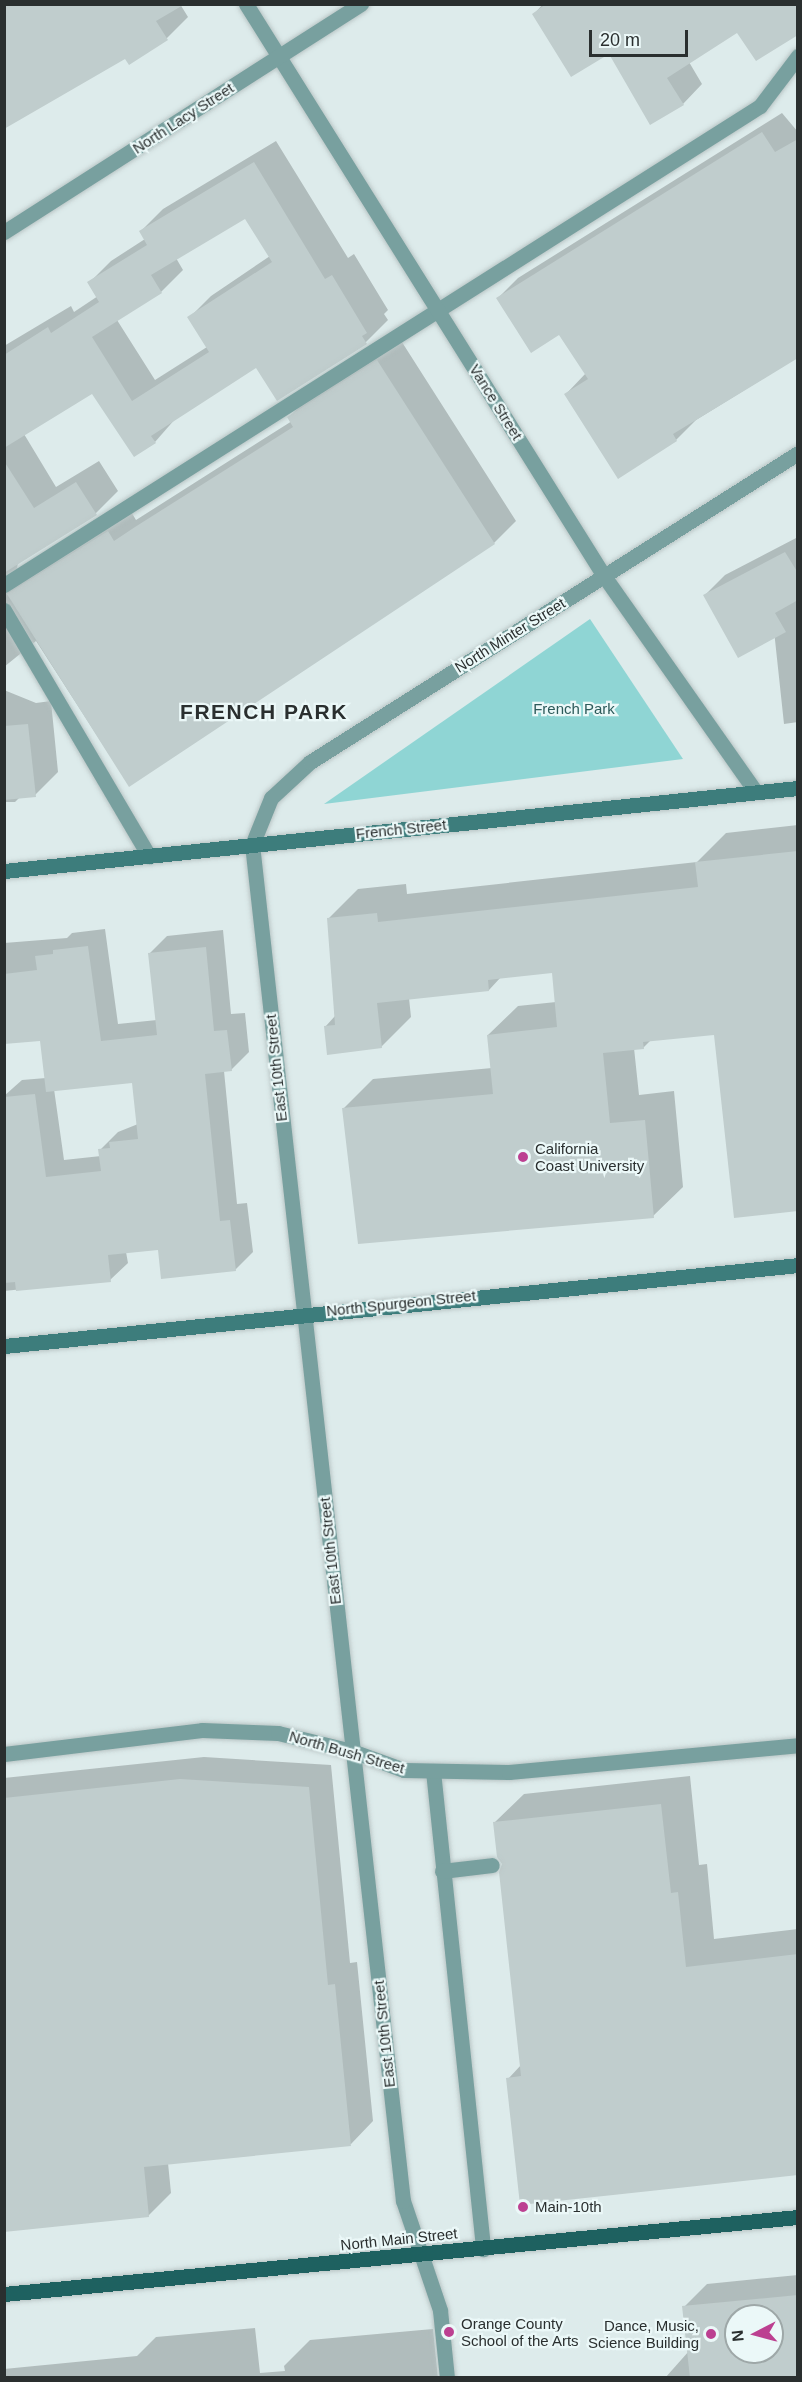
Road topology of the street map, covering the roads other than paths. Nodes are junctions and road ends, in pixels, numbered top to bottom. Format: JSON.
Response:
{"nodes":[{"id":1,"x":246,"y":4,"type":"edge"},
{"id":2,"x":361,"y":4,"type":"edge"},
{"id":3,"x":798,"y":56,"type":"edge"},
{"id":4,"x":278,"y":57,"type":"junction"},
{"id":5,"x":4,"y":232,"type":"edge"},
{"id":6,"x":440,"y":312,"type":"junction"},
{"id":7,"x":798,"y":453,"type":"edge"},
{"id":8,"x":604,"y":576,"type":"junction"},
{"id":9,"x":4,"y":585,"type":"edge"},
{"id":10,"x":4,"y":610,"type":"edge"},
{"id":11,"x":798,"y":788,"type":"edge"},
{"id":12,"x":756,"y":792,"type":"junction"},
{"id":13,"x":252,"y":845,"type":"junction"},
{"id":14,"x":148,"y":856,"type":"junction"},
{"id":15,"x":4,"y":871,"type":"edge"},
{"id":16,"x":798,"y":1264,"type":"edge"},
{"id":17,"x":303,"y":1313,"type":"junction"},
{"id":18,"x":4,"y":1346,"type":"edge"},
{"id":19,"x":798,"y":1745,"type":"edge"},
{"id":20,"x":352,"y":1751,"type":"junction"},
{"id":21,"x":4,"y":1754,"type":"edge"},
{"id":22,"x":433,"y":1772,"type":"junction"},
{"id":23,"x":492,"y":1866,"type":"dead end"},
{"id":24,"x":442,"y":1871,"type":"junction"},
{"id":25,"x":798,"y":2217,"type":"edge"},
{"id":26,"x":483,"y":2249,"type":"junction"},
{"id":27,"x":421,"y":2255,"type":"junction"},
{"id":28,"x":4,"y":2294,"type":"edge"},
{"id":29,"x":447,"y":2378,"type":"edge"}],
"edges":[{"from":1,"to":4,"type":"street","name":"Vance Street"},
{"from":2,"to":4,"type":"street","name":"North Lacy Street"},
{"from":3,"to":6,"type":"street"},
{"from":4,"to":5,"type":"street","name":"North Lacy Street"},
{"from":4,"to":6,"type":"street","name":"Vance Street"},
{"from":6,"to":8,"type":"street","name":"Vance Street"},
{"from":6,"to":9,"type":"street"},
{"from":7,"to":8,"type":"street","name":"North Minter Street"},
{"from":8,"to":12,"type":"street","name":"Vance Street"},
{"from":8,"to":13,"type":"street","name":"North Minter Street"},
{"from":10,"to":14,"type":"street"},
{"from":11,"to":12,"type":"street","name":"French Street"},
{"from":12,"to":13,"type":"street","name":"French Street"},
{"from":13,"to":14,"type":"street","name":"French Street"},
{"from":13,"to":17,"type":"street","name":"East 10th Street"},
{"from":14,"to":15,"type":"street","name":"French Street"},
{"from":16,"to":17,"type":"street","name":"North Spurgeon Street"},
{"from":17,"to":18,"type":"street","name":"North Spurgeon Street"},
{"from":17,"to":20,"type":"street","name":"East 10th Street"},
{"from":19,"to":22,"type":"street","name":"North Bush Street"},
{"from":20,"to":21,"type":"street","name":"North Bush Street"},
{"from":20,"to":22,"type":"street","name":"North Bush Street"},
{"from":20,"to":27,"type":"street","name":"East 10th Street"},
{"from":22,"to":24,"type":"street"},
{"from":23,"to":24,"type":"street"},
{"from":24,"to":26,"type":"street"},
{"from":25,"to":26,"type":"main road","name":"North Main Street"},
{"from":26,"to":27,"type":"main road","name":"North Main Street"},
{"from":27,"to":28,"type":"main road","name":"North Main Street"},
{"from":27,"to":29,"type":"street","name":"East 10th Street"}]}
